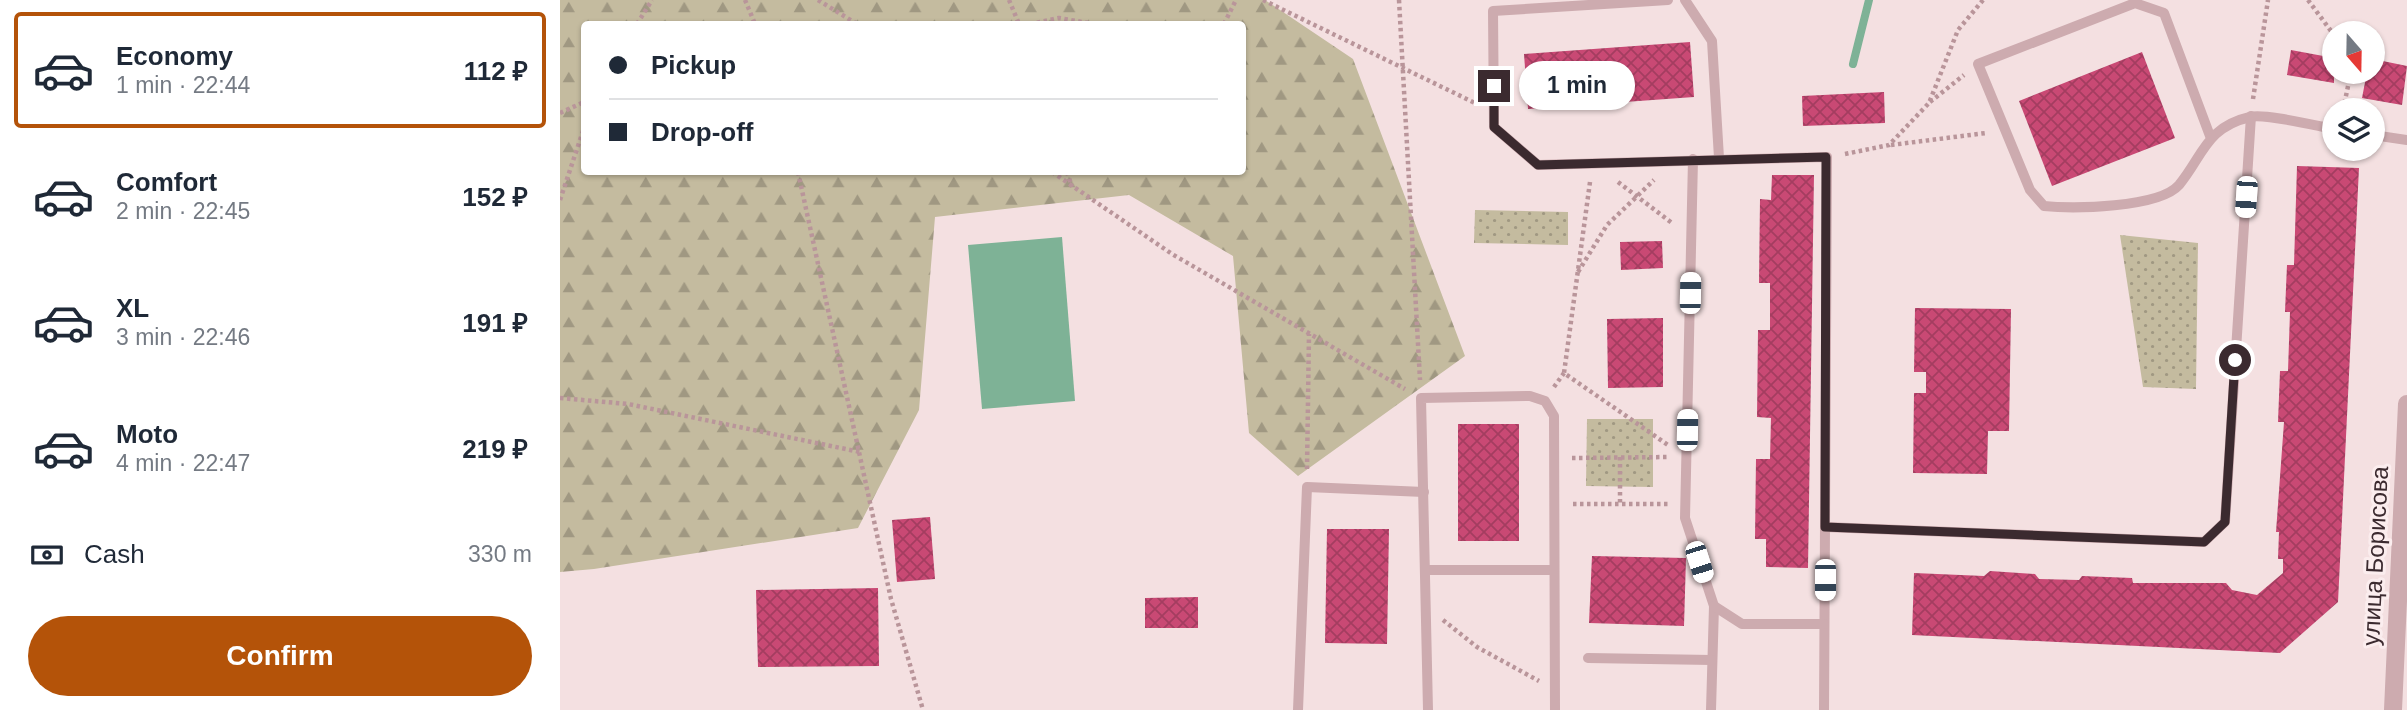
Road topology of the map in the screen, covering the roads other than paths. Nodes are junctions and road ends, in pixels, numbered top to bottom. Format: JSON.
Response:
{"nodes":[{"id":1,"x":1668,"y":0,"type":"edge"},
{"id":2,"x":1685,"y":0,"type":"edge"},
{"id":3,"x":2251,"y":116,"type":"junction"},
{"id":4,"x":2322,"y":127,"type":"edge"},
{"id":5,"x":2210,"y":136,"type":"junction"},
{"id":6,"x":2385,"y":137,"type":"edge"},
{"id":7,"x":2407,"y":140,"type":"edge"},
{"id":8,"x":1719,"y":158,"type":"junction"},
{"id":9,"x":1693,"y":159,"type":"junction"},
{"id":10,"x":2407,"y":404,"type":"edge"},
{"id":11,"x":1424,"y":492,"type":"junction"},
{"id":12,"x":1825,"y":527,"type":"junction"},
{"id":13,"x":1425,"y":570,"type":"junction"},
{"id":14,"x":1554,"y":570,"type":"junction"},
{"id":15,"x":1714,"y":606,"type":"junction"},
{"id":16,"x":1825,"y":624,"type":"junction"},
{"id":17,"x":1588,"y":658,"type":"dead end"},
{"id":18,"x":1712,"y":660,"type":"junction"},
{"id":19,"x":1298,"y":710,"type":"edge"},
{"id":20,"x":1428,"y":710,"type":"edge"},
{"id":21,"x":1555,"y":710,"type":"edge"},
{"id":22,"x":1711,"y":710,"type":"edge"},
{"id":23,"x":1824,"y":710,"type":"edge"},
{"id":24,"x":2393,"y":710,"type":"edge"}],
"edges":[{"from":1,"to":9,"type":"lane"},
{"from":2,"to":8,"type":"lane"},
{"from":3,"to":4,"type":"lane"},
{"from":3,"to":5,"type":"lane"},
{"from":3,"to":12,"type":"lane"},
{"from":5,"to":5,"type":"lane"},
{"from":6,"to":7,"type":"lane"},
{"from":8,"to":9,"type":"lane"},
{"from":8,"to":12,"type":"lane"},
{"from":9,"to":15,"type":"lane"},
{"from":10,"to":24,"type":"street","name":"улица Борисова"},
{"from":11,"to":13,"type":"lane"},
{"from":11,"to":14,"type":"lane"},
{"from":11,"to":19,"type":"lane"},
{"from":12,"to":16,"type":"lane"},
{"from":13,"to":14,"type":"lane"},
{"from":13,"to":20,"type":"lane"},
{"from":14,"to":21,"type":"lane"},
{"from":15,"to":16,"type":"lane"},
{"from":15,"to":18,"type":"lane"},
{"from":16,"to":23,"type":"lane"},
{"from":17,"to":18,"type":"lane"},
{"from":18,"to":22,"type":"lane"}]}
